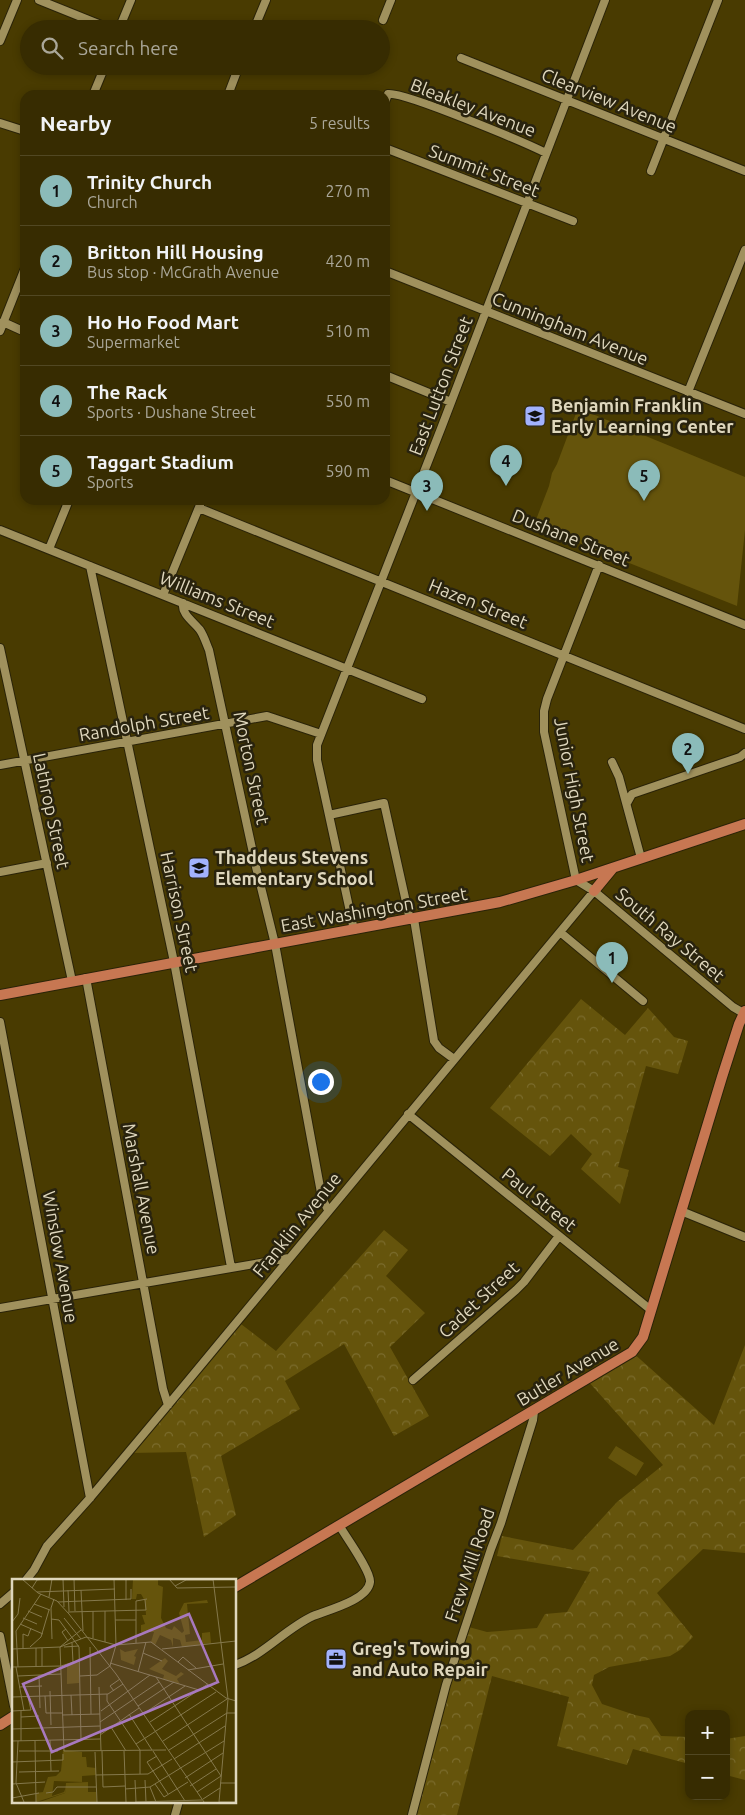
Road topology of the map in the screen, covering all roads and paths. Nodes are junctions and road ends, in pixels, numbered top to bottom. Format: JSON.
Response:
{"nodes":[{"id":1,"x":16,"y":0,"type":"edge"},
{"id":2,"x":39,"y":0,"type":"edge"},
{"id":3,"x":131,"y":0,"type":"edge"},
{"id":4,"x":266,"y":0,"type":"edge"},
{"id":5,"x":391,"y":0,"type":"edge"},
{"id":6,"x":605,"y":0,"type":"edge"},
{"id":7,"x":718,"y":0,"type":"edge"},
{"id":8,"x":89,"y":20,"type":"edge"},
{"id":9,"x":123,"y":20,"type":"edge"},
{"id":10,"x":258,"y":20,"type":"edge"},
{"id":11,"x":383,"y":20,"type":"dead end"},
{"id":12,"x":0,"y":41,"type":"edge"},
{"id":13,"x":462,"y":58,"type":"dead end"},
{"id":14,"x":101,"y":75,"type":"edge"},
{"id":15,"x":236,"y":75,"type":"edge"},
{"id":16,"x":95,"y":90,"type":"edge"},
{"id":17,"x":230,"y":90,"type":"edge"},
{"id":18,"x":390,"y":94,"type":"edge"},
{"id":19,"x":566,"y":101,"type":"junction"},
{"id":20,"x":0,"y":123,"type":"edge"},
{"id":21,"x":20,"y":129,"type":"edge"},
{"id":22,"x":664,"y":139,"type":"junction"},
{"id":23,"x":390,"y":150,"type":"edge"},
{"id":24,"x":546,"y":153,"type":"junction"},
{"id":25,"x":651,"y":171,"type":"dead end"},
{"id":26,"x":745,"y":171,"type":"edge"},
{"id":27,"x":527,"y":203,"type":"junction"},
{"id":28,"x":573,"y":221,"type":"dead end"},
{"id":29,"x":745,"y":250,"type":"edge"},
{"id":30,"x":390,"y":274,"type":"edge"},
{"id":31,"x":20,"y":281,"type":"edge"},
{"id":32,"x":486,"y":312,"type":"junction"},
{"id":33,"x":4,"y":322,"type":"junction"},
{"id":34,"x":20,"y":330,"type":"edge"},
{"id":35,"x":0,"y":331,"type":"edge"},
{"id":36,"x":390,"y":377,"type":"edge"},
{"id":37,"x":688,"y":392,"type":"junction"},
{"id":38,"x":451,"y":402,"type":"junction"},
{"id":39,"x":745,"y":414,"type":"edge"},
{"id":40,"x":390,"y":482,"type":"edge"},
{"id":41,"x":415,"y":492,"type":"junction"},
{"id":42,"x":67,"y":505,"type":"edge"},
{"id":43,"x":200,"y":505,"type":"edge"},
{"id":44,"x":202,"y":505,"type":"edge"},
{"id":45,"x":0,"y":530,"type":"edge"},
{"id":46,"x":49,"y":549,"type":"junction"},
{"id":47,"x":599,"y":565,"type":"junction"},
{"id":48,"x":90,"y":566,"type":"junction"},
{"id":49,"x":380,"y":581,"type":"junction"},
{"id":50,"x":163,"y":595,"type":"junction"},
{"id":51,"x":183,"y":602,"type":"junction"},
{"id":52,"x":745,"y":625,"type":"edge"},
{"id":53,"x":0,"y":648,"type":"edge"},
{"id":54,"x":564,"y":654,"type":"junction"},
{"id":55,"x":346,"y":668,"type":"junction"},
{"id":56,"x":422,"y":699,"type":"dead end"},
{"id":57,"x":226,"y":724,"type":"junction"},
{"id":58,"x":745,"y":729,"type":"edge"},
{"id":59,"x":320,"y":734,"type":"junction"},
{"id":60,"x":127,"y":743,"type":"junction"},
{"id":61,"x":745,"y":753,"type":"edge"},
{"id":62,"x":25,"y":761,"type":"junction"},
{"id":63,"x":612,"y":762,"type":"dead end"},
{"id":64,"x":0,"y":766,"type":"edge"},
{"id":65,"x":627,"y":803,"type":"junction"},
{"id":66,"x":329,"y":815,"type":"junction"},
{"id":67,"x":745,"y":824,"type":"edge"},
{"id":68,"x":641,"y":858,"type":"junction"},
{"id":69,"x":47,"y":863,"type":"junction"},
{"id":70,"x":613,"y":867,"type":"junction"},
{"id":71,"x":0,"y":872,"type":"edge"},
{"id":72,"x":576,"y":880,"type":"junction"},
{"id":73,"x":594,"y":891,"type":"junction"},
{"id":74,"x":412,"y":919,"type":"junction"},
{"id":75,"x":354,"y":930,"type":"junction"},
{"id":76,"x":560,"y":932,"type":"junction"},
{"id":77,"x":275,"y":944,"type":"junction"},
{"id":78,"x":174,"y":962,"type":"junction"},
{"id":79,"x":86,"y":978,"type":"junction"},
{"id":80,"x":72,"y":981,"type":"junction"},
{"id":81,"x":0,"y":994,"type":"edge"},
{"id":82,"x":642,"y":1001,"type":"dead end"},
{"id":83,"x":745,"y":1013,"type":"edge"},
{"id":84,"x":0,"y":1022,"type":"edge"},
{"id":85,"x":454,"y":1059,"type":"junction"},
{"id":86,"x":408,"y":1114,"type":"junction"},
{"id":87,"x":328,"y":1210,"type":"junction"},
{"id":88,"x":681,"y":1211,"type":"junction"},
{"id":89,"x":559,"y":1236,"type":"junction"},
{"id":90,"x":745,"y":1237,"type":"edge"},
{"id":91,"x":289,"y":1258,"type":"junction"},
{"id":92,"x":231,"y":1267,"type":"junction"},
{"id":93,"x":143,"y":1283,"type":"junction"},
{"id":94,"x":52,"y":1299,"type":"junction"},
{"id":95,"x":0,"y":1308,"type":"edge"},
{"id":96,"x":651,"y":1310,"type":"junction"},
{"id":97,"x":413,"y":1380,"type":"dead end"},
{"id":98,"x":168,"y":1405,"type":"junction"},
{"id":99,"x":534,"y":1411,"type":"junction"},
{"id":100,"x":90,"y":1498,"type":"junction"},
{"id":101,"x":339,"y":1526,"type":"junction"},
{"id":102,"x":27,"y":1579,"type":"edge"},
{"id":103,"x":236,"y":1586,"type":"edge"},
{"id":104,"x":12,"y":1594,"type":"edge"},
{"id":105,"x":0,"y":1604,"type":"edge"},
{"id":106,"x":0,"y":1636,"type":"edge"},
{"id":107,"x":236,"y":1665,"type":"edge"},
{"id":108,"x":12,"y":1696,"type":"edge"},
{"id":109,"x":12,"y":1717,"type":"edge"},
{"id":110,"x":0,"y":1724,"type":"edge"},
{"id":111,"x":179,"y":1802,"type":"edge"},
{"id":112,"x":175,"y":1815,"type":"edge"},
{"id":113,"x":412,"y":1815,"type":"edge"}],
"edges":[{"from":1,"to":12,"type":"street"},
{"from":2,"to":8,"type":"street"},
{"from":3,"to":9,"type":"street"},
{"from":4,"to":10,"type":"street"},
{"from":5,"to":11,"type":"street"},
{"from":6,"to":19,"type":"street","name":"East Lutton Street"},
{"from":7,"to":22,"type":"street"},
{"from":13,"to":19,"type":"street","name":"Clearview Avenue"},
{"from":14,"to":16,"type":"street"},
{"from":15,"to":17,"type":"street"},
{"from":18,"to":24,"type":"street","name":"Bleakley Avenue"},
{"from":19,"to":22,"type":"street","name":"Clearview Avenue"},
{"from":19,"to":24,"type":"street","name":"East Lutton Street"},
{"from":20,"to":21,"type":"street"},
{"from":22,"to":25,"type":"street"},
{"from":22,"to":26,"type":"street","name":"Clearview Avenue"},
{"from":23,"to":27,"type":"street","name":"Summit Street"},
{"from":24,"to":27,"type":"street","name":"East Lutton Street"},
{"from":27,"to":28,"type":"street","name":"Summit Street"},
{"from":27,"to":32,"type":"street","name":"East Lutton Street"},
{"from":29,"to":37,"type":"street"},
{"from":30,"to":32,"type":"street","name":"Cunningham Avenue"},
{"from":31,"to":33,"type":"street"},
{"from":32,"to":37,"type":"street","name":"Cunningham Avenue"},
{"from":32,"to":38,"type":"street","name":"East Lutton Street"},
{"from":33,"to":34,"type":"street"},
{"from":33,"to":35,"type":"street"},
{"from":36,"to":38,"type":"street"},
{"from":37,"to":39,"type":"street","name":"Cunningham Avenue"},
{"from":38,"to":41,"type":"street","name":"East Lutton Street"},
{"from":40,"to":41,"type":"street","name":"Dushane Street"},
{"from":41,"to":47,"type":"street","name":"Dushane Street"},
{"from":41,"to":49,"type":"street","name":"East Lutton Street"},
{"from":42,"to":46,"type":"street"},
{"from":43,"to":50,"type":"street"},
{"from":44,"to":49,"type":"street","name":"Hazen Street"},
{"from":45,"to":46,"type":"street","name":"Williams Street"},
{"from":46,"to":48,"type":"street","name":"Williams Street"},
{"from":47,"to":52,"type":"street","name":"Dushane Street"},
{"from":47,"to":54,"type":"street","name":"Junior High Street"},
{"from":48,"to":50,"type":"street","name":"Williams Street"},
{"from":48,"to":60,"type":"street","name":"Harrison Street"},
{"from":49,"to":54,"type":"street","name":"Hazen Street"},
{"from":49,"to":55,"type":"street","name":"East Lutton Street"},
{"from":50,"to":51,"type":"street","name":"Williams Street"},
{"from":51,"to":55,"type":"street","name":"Williams Street"},
{"from":51,"to":57,"type":"street","name":"Morton Street"},
{"from":53,"to":62,"type":"street","name":"Lathrop Street"},
{"from":54,"to":58,"type":"street","name":"Hazen Street"},
{"from":54,"to":72,"type":"street","name":"Junior High Street"},
{"from":55,"to":56,"type":"street","name":"Williams Street"},
{"from":55,"to":59,"type":"street","name":"East Lutton Street"},
{"from":57,"to":59,"type":"street","name":"Randolph Street"},
{"from":57,"to":60,"type":"street","name":"Randolph Street"},
{"from":57,"to":77,"type":"street","name":"Morton Street"},
{"from":59,"to":66,"type":"street","name":"East Lutton Street"},
{"from":60,"to":62,"type":"street","name":"Randolph Street"},
{"from":60,"to":78,"type":"street","name":"Harrison Street"},
{"from":61,"to":65,"type":"street"},
{"from":62,"to":64,"type":"street","name":"Randolph Street"},
{"from":62,"to":69,"type":"street","name":"Lathrop Street"},
{"from":63,"to":65,"type":"street"},
{"from":65,"to":68,"type":"street"},
{"from":66,"to":74,"type":"street"},
{"from":66,"to":75,"type":"street","name":"East Lutton Street"},
{"from":67,"to":68,"type":"main road","name":"East Washington Street"},
{"from":68,"to":70,"type":"main road","name":"East Washington Street"},
{"from":69,"to":71,"type":"street"},
{"from":69,"to":80,"type":"street","name":"Lathrop Street"},
{"from":70,"to":72,"type":"main road","name":"East Washington Street"},
{"from":70,"to":73,"type":"main road"},
{"from":72,"to":73,"type":"street","name":"South Ray Street"},
{"from":72,"to":74,"type":"main road","name":"East Washington Street"},
{"from":73,"to":76,"type":"street","name":"Franklin Avenue"},
{"from":73,"to":83,"type":"street","name":"South Ray Street"},
{"from":74,"to":75,"type":"main road","name":"East Washington Street"},
{"from":74,"to":85,"type":"street"},
{"from":75,"to":77,"type":"main road","name":"East Washington Street"},
{"from":76,"to":82,"type":"street"},
{"from":76,"to":85,"type":"street","name":"Franklin Avenue"},
{"from":77,"to":78,"type":"main road","name":"East Washington Street"},
{"from":77,"to":87,"type":"street","name":"Morton Street"},
{"from":78,"to":79,"type":"main road","name":"East Washington Street"},
{"from":78,"to":92,"type":"street","name":"Harrison Street"},
{"from":79,"to":80,"type":"main road","name":"East Washington Street"},
{"from":79,"to":93,"type":"street","name":"Marshall Avenue"},
{"from":80,"to":81,"type":"main road","name":"East Washington Street"},
{"from":83,"to":88,"type":"main road","name":"Butler Avenue"},
{"from":84,"to":94,"type":"street","name":"Winslow Avenue"},
{"from":85,"to":86,"type":"street","name":"Franklin Avenue"},
{"from":86,"to":87,"type":"street","name":"Franklin Avenue"},
{"from":86,"to":89,"type":"street","name":"Paul Street"},
{"from":87,"to":91,"type":"street","name":"Franklin Avenue"},
{"from":88,"to":90,"type":"street"},
{"from":88,"to":96,"type":"main road","name":"Butler Avenue"},
{"from":89,"to":96,"type":"street","name":"Paul Street"},
{"from":89,"to":97,"type":"street","name":"Cadet Street"},
{"from":91,"to":92,"type":"street"},
{"from":91,"to":98,"type":"street","name":"Franklin Avenue"},
{"from":92,"to":93,"type":"street"},
{"from":93,"to":94,"type":"street"},
{"from":93,"to":98,"type":"street","name":"Marshall Avenue"},
{"from":94,"to":95,"type":"street"},
{"from":94,"to":100,"type":"street","name":"Winslow Avenue"},
{"from":96,"to":99,"type":"main road","name":"Butler Avenue"},
{"from":98,"to":100,"type":"street","name":"Franklin Avenue"},
{"from":99,"to":101,"type":"main road","name":"Butler Avenue"},
{"from":99,"to":113,"type":"street","name":"Frew Mill Road"},
{"from":100,"to":102,"type":"street","name":"Franklin Avenue"},
{"from":101,"to":103,"type":"main road","name":"Butler Avenue"},
{"from":101,"to":107,"type":"street"},
{"from":104,"to":105,"type":"street"},
{"from":106,"to":108,"type":"street"},
{"from":109,"to":110,"type":"main road"},
{"from":111,"to":112,"type":"street"}]}
